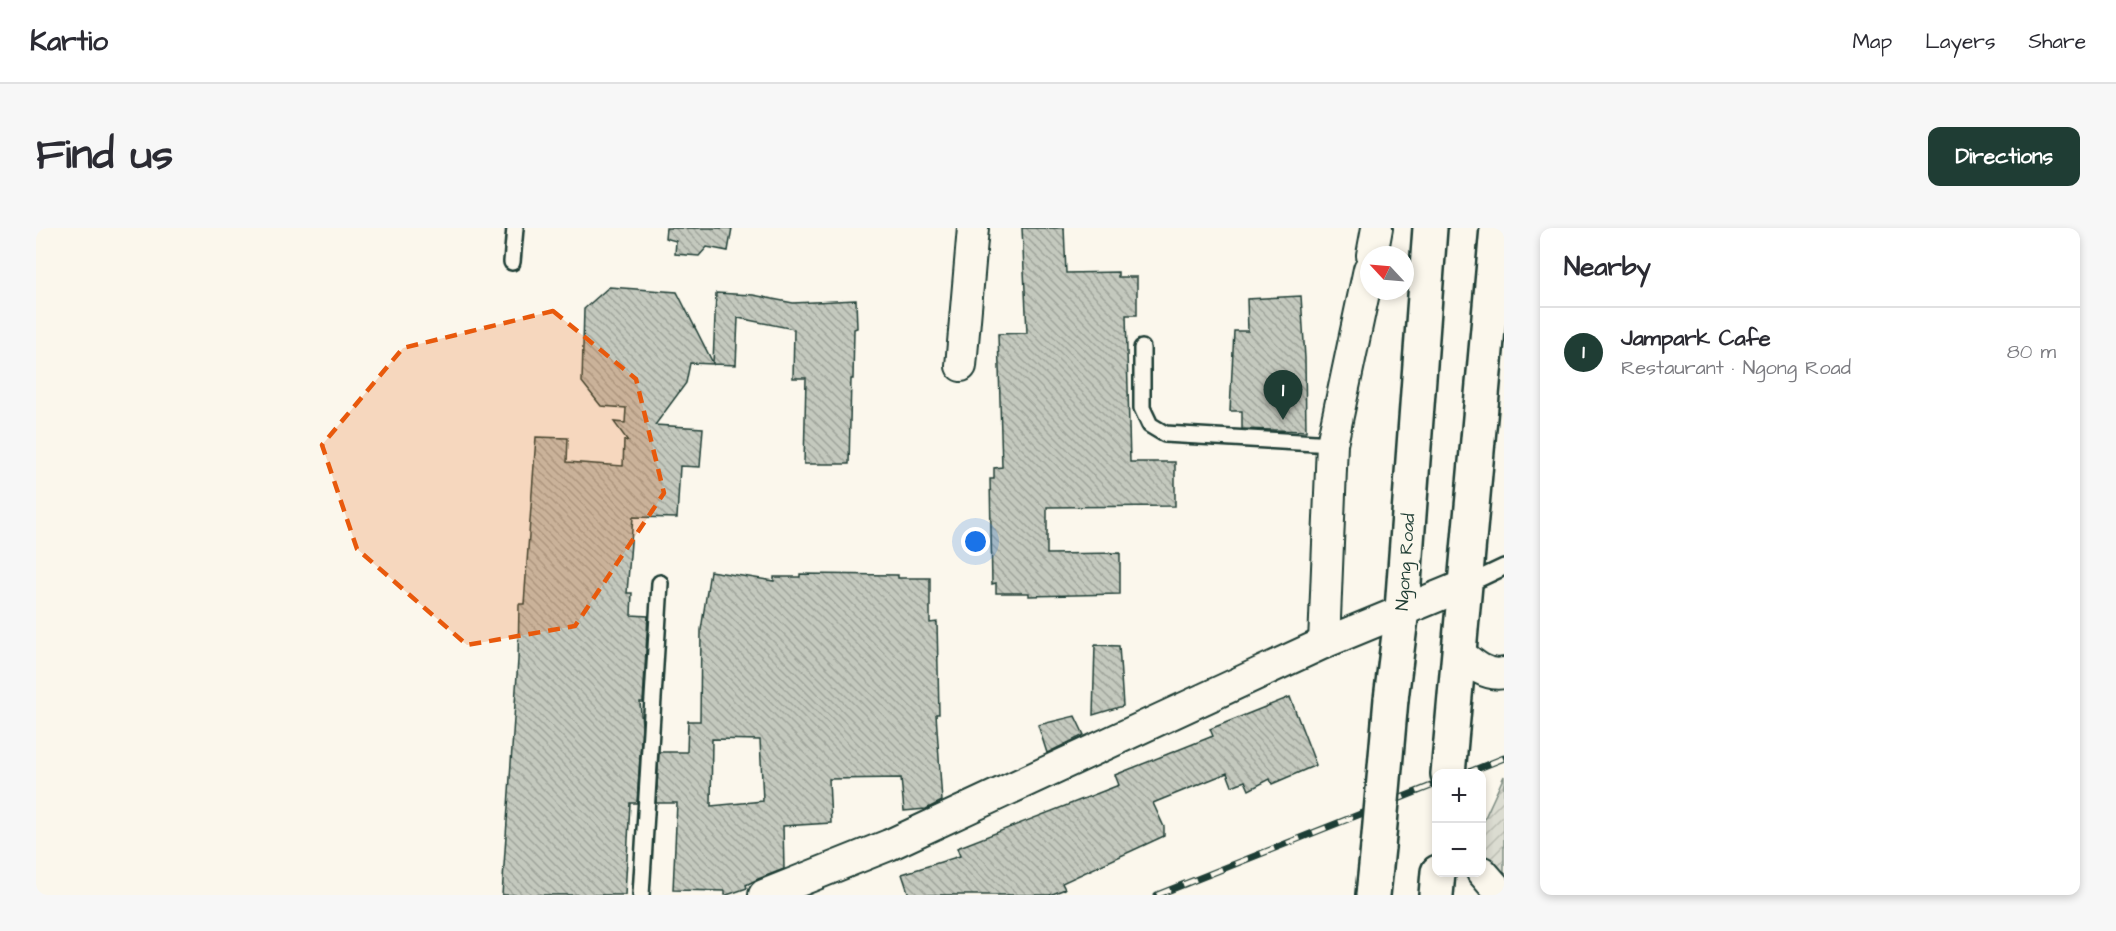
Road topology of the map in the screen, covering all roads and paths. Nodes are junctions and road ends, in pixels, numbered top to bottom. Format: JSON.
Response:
{"nodes":[{"id":1,"x":515,"y":228,"type":"edge"},
{"id":2,"x":973,"y":228,"type":"edge"},
{"id":3,"x":1377,"y":228,"type":"edge"},
{"id":4,"x":1430,"y":228,"type":"edge"},
{"id":5,"x":1497,"y":228,"type":"edge"},
{"id":6,"x":1374,"y":246,"type":"edge"},
{"id":7,"x":512,"y":262,"type":"dead end"},
{"id":8,"x":1362,"y":300,"type":"edge"},
{"id":9,"x":1142,"y":348,"type":"dead end"},
{"id":10,"x":1495,"y":365,"type":"edge"},
{"id":11,"x":961,"y":366,"type":"dead end"},
{"id":12,"x":1332,"y":444,"type":"junction"},
{"id":13,"x":1504,"y":567,"type":"edge"},
{"id":14,"x":660,"y":583,"type":"dead end"},
{"id":15,"x":1465,"y":585,"type":"junction"},
{"id":16,"x":1402,"y":610,"type":"junction"},
{"id":17,"x":1324,"y":643,"type":"junction"},
{"id":18,"x":1458,"y":652,"type":"junction"},
{"id":19,"x":1504,"y":673,"type":"edge"},
{"id":20,"x":1448,"y":769,"type":"edge"},
{"id":21,"x":1438,"y":877,"type":"edge"},
{"id":22,"x":1486,"y":877,"type":"edge"},
{"id":23,"x":641,"y":895,"type":"edge"},
{"id":24,"x":764,"y":895,"type":"edge"},
{"id":25,"x":1373,"y":895,"type":"edge"},
{"id":26,"x":1436,"y":895,"type":"edge"},
{"id":27,"x":1502,"y":895,"type":"edge"}],
"edges":[{"from":1,"to":7,"type":"lane"},
{"from":2,"to":11,"type":"street"},
{"from":3,"to":6,"type":"street"},
{"from":4,"to":16,"type":"main road","name":"Ngong Road"},
{"from":5,"to":10,"type":"main road"},
{"from":8,"to":12,"type":"street"},
{"from":9,"to":12,"type":"lane"},
{"from":10,"to":15,"type":"main road"},
{"from":12,"to":17,"type":"street"},
{"from":13,"to":15,"type":"lane"},
{"from":14,"to":23,"type":"lane"},
{"from":15,"to":16,"type":"street"},
{"from":15,"to":18,"type":"main road"},
{"from":16,"to":17,"type":"street"},
{"from":16,"to":25,"type":"main road","name":"Ngong Road","bridge":true},
{"from":17,"to":24,"type":"street"},
{"from":18,"to":19,"type":"street"},
{"from":18,"to":20,"type":"main road"},
{"from":21,"to":26,"type":"main road"},
{"from":22,"to":27,"type":"street"}]}
